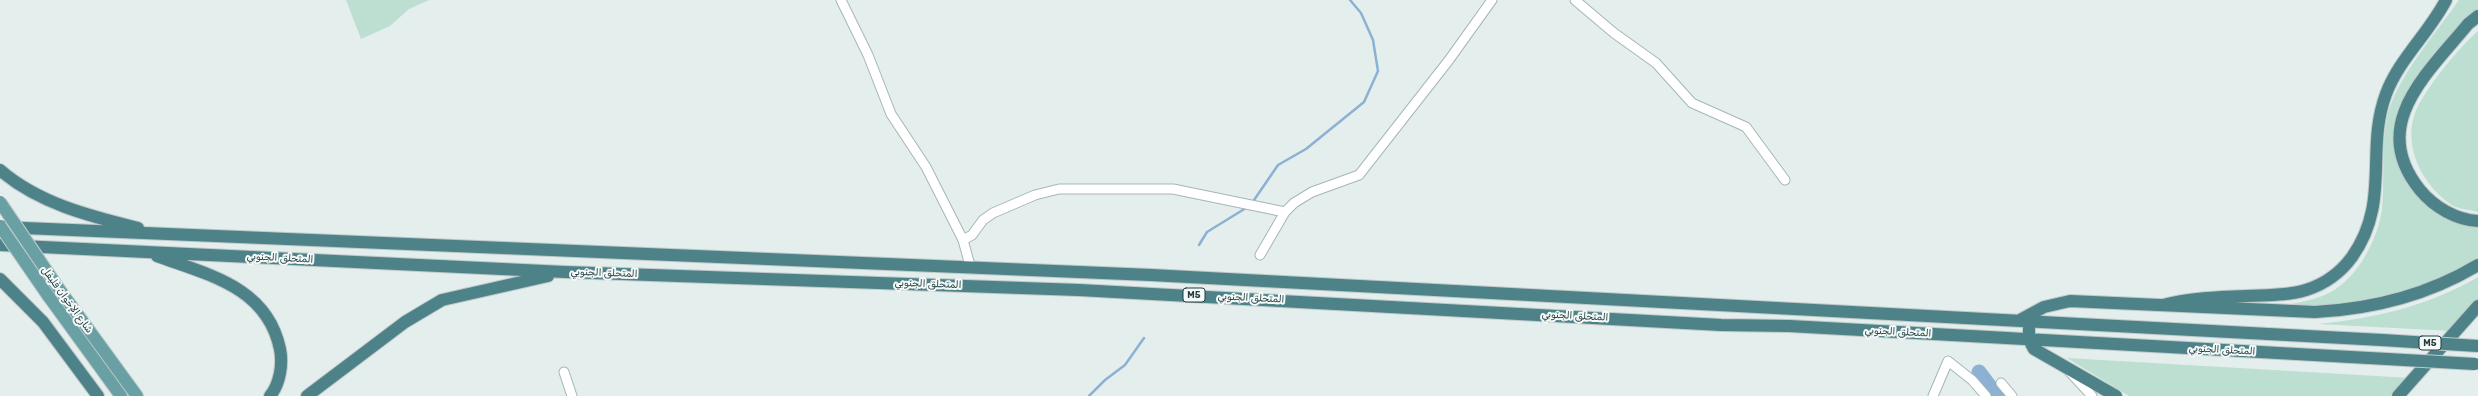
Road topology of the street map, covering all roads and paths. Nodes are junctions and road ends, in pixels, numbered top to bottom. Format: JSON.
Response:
{"nodes":[{"id":1,"x":841,"y":0,"type":"edge"},
{"id":2,"x":1492,"y":0,"type":"edge"},
{"id":3,"x":1575,"y":0,"type":"edge"},
{"id":4,"x":2446,"y":0,"type":"edge"},
{"id":5,"x":2478,"y":16,"type":"edge"},
{"id":6,"x":0,"y":170,"type":"edge"},
{"id":7,"x":1785,"y":180,"type":"dead end"},
{"id":8,"x":0,"y":202,"type":"edge"},
{"id":9,"x":1285,"y":212,"type":"junction"},
{"id":10,"x":2478,"y":221,"type":"edge"},
{"id":11,"x":0,"y":227,"type":"edge"},
{"id":12,"x":162,"y":234,"type":"junction"},
{"id":13,"x":963,"y":240,"type":"junction"},
{"id":14,"x":0,"y":245,"type":"edge"},
{"id":15,"x":146,"y":252,"type":"junction"},
{"id":16,"x":1260,"y":255,"type":"dead end"},
{"id":17,"x":2478,"y":265,"type":"edge"},
{"id":18,"x":971,"y":268,"type":"junction"},
{"id":19,"x":565,"y":272,"type":"junction"},
{"id":20,"x":0,"y":279,"type":"edge"},
{"id":21,"x":2162,"y":304,"type":"junction"},
{"id":22,"x":2478,"y":306,"type":"edge"},
{"id":23,"x":2024,"y":320,"type":"junction"},
{"id":24,"x":2029,"y":340,"type":"junction"},
{"id":25,"x":2478,"y":346,"type":"edge"},
{"id":26,"x":2476,"y":365,"type":"edge"},
{"id":27,"x":2066,"y":368,"type":"junction"},
{"id":28,"x":564,"y":372,"type":"dead end"},
{"id":29,"x":2001,"y":383,"type":"dead end"},
{"id":30,"x":98,"y":396,"type":"edge"},
{"id":31,"x":121,"y":396,"type":"edge"},
{"id":32,"x":137,"y":396,"type":"edge"},
{"id":33,"x":270,"y":396,"type":"edge"},
{"id":34,"x":307,"y":396,"type":"edge"},
{"id":35,"x":572,"y":396,"type":"edge"},
{"id":36,"x":1933,"y":396,"type":"edge"},
{"id":37,"x":1986,"y":396,"type":"edge"},
{"id":38,"x":2012,"y":396,"type":"edge"},
{"id":39,"x":2092,"y":396,"type":"edge"},
{"id":40,"x":2116,"y":396,"type":"edge"},
{"id":41,"x":2398,"y":396,"type":"edge"}],
"edges":[{"from":1,"to":13,"type":"street"},
{"from":2,"to":9,"type":"street"},
{"from":3,"to":7,"type":"street"},
{"from":4,"to":21,"type":"highway"},
{"from":5,"to":10,"type":"highway"},
{"from":6,"to":12,"type":"highway"},
{"from":8,"to":32,"type":"main road","name":"شارع الإخوان فليفل","bridge":true},
{"from":9,"to":13,"type":"street"},
{"from":9,"to":16,"type":"street"},
{"from":11,"to":12,"type":"highway","name":"المتحلق الجنوبي","number":"M5"},
{"from":11,"to":31,"type":"main road","name":"شارع الإخوان فليفل","bridge":true},
{"from":12,"to":18,"type":"highway","name":"المتحلق الجنوبي","number":"M5"},
{"from":13,"to":18,"type":"street"},
{"from":14,"to":15,"type":"highway","name":"المتحلق الجنوبي","number":"M5"},
{"from":15,"to":19,"type":"highway","name":"المتحلق الجنوبي","number":"M5"},
{"from":15,"to":33,"type":"highway"},
{"from":17,"to":21,"type":"highway"},
{"from":18,"to":23,"type":"highway","name":"المتحلق الجنوبي","number":"M5"},
{"from":19,"to":24,"type":"highway","name":"المتحلق الجنوبي","number":"M5"},
{"from":19,"to":34,"type":"highway"},
{"from":20,"to":30,"type":"highway"},
{"from":21,"to":23,"type":"highway"},
{"from":22,"to":41,"type":"highway"},
{"from":23,"to":24,"type":"highway"},
{"from":23,"to":25,"type":"highway","name":"المتحلق الجنوبي","number":"M5","bridge":true},
{"from":24,"to":26,"type":"highway","name":"المتحلق الجنوبي","number":"M5","bridge":true},
{"from":24,"to":27,"type":"highway"},
{"from":27,"to":39,"type":"street"},
{"from":27,"to":40,"type":"highway"},
{"from":28,"to":35,"type":"street"},
{"from":29,"to":38,"type":"street"},
{"from":36,"to":37,"type":"street"}]}
